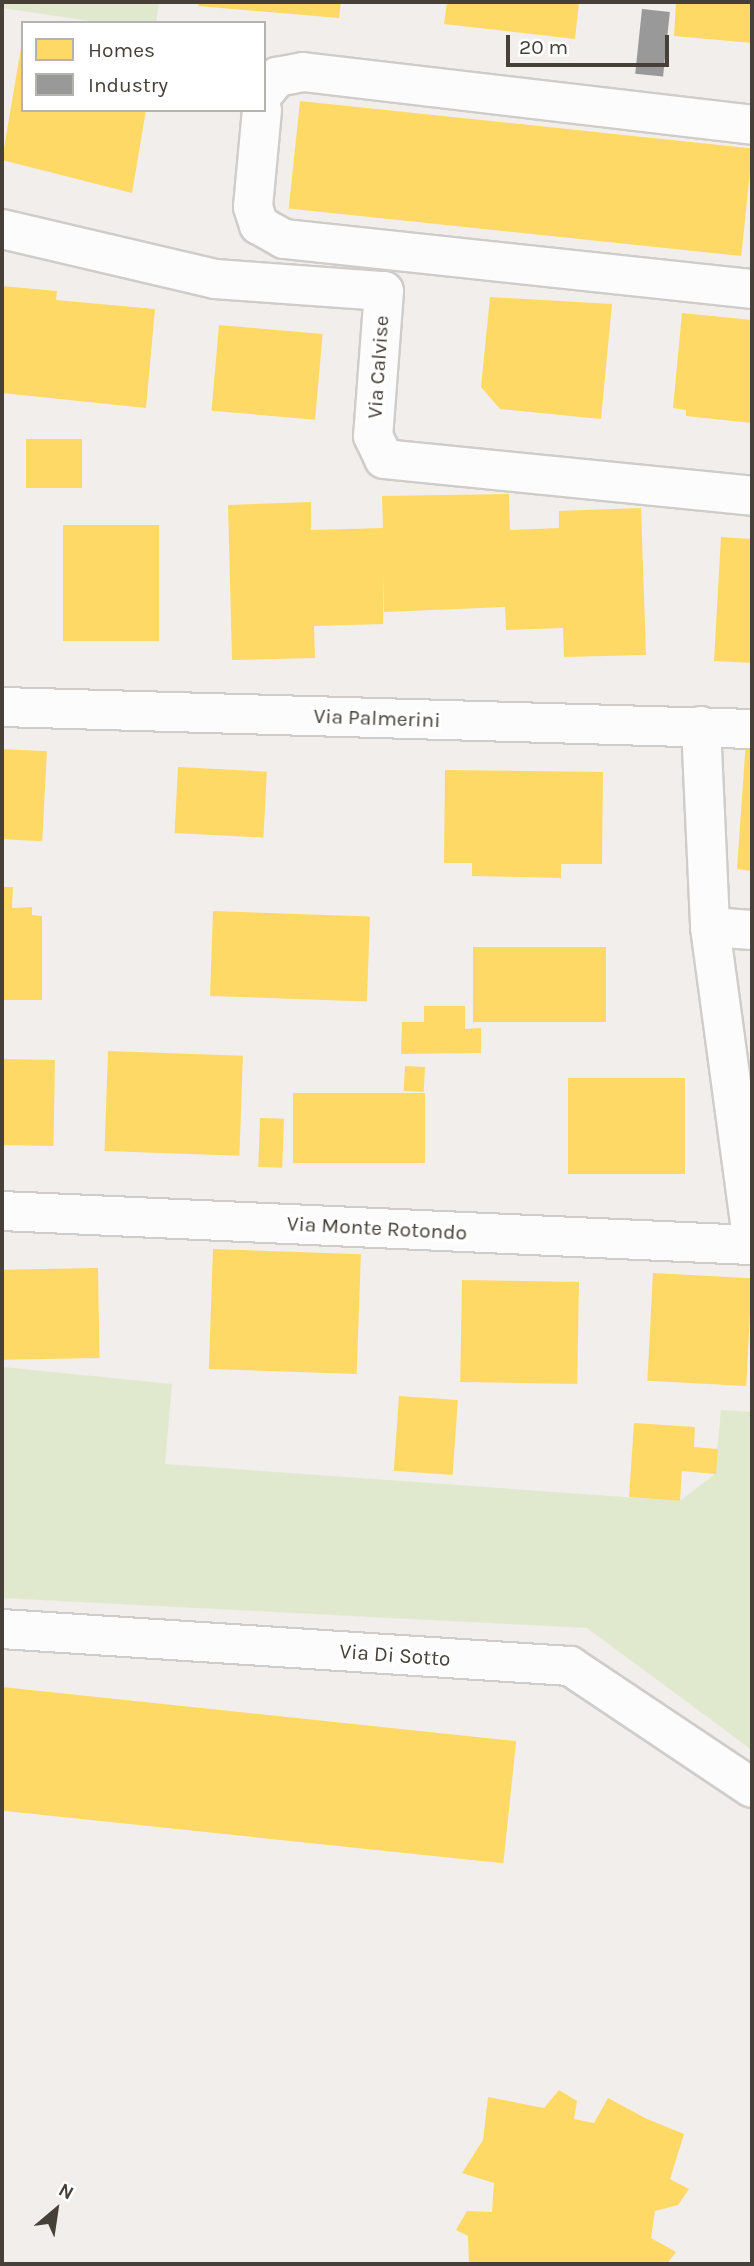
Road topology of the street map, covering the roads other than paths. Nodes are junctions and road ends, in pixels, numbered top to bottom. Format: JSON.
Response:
{"nodes":[{"id":1,"x":266,"y":91,"type":"edge"},
{"id":2,"x":262,"y":112,"type":"edge"},
{"id":3,"x":752,"y":125,"type":"edge"},
{"id":4,"x":2,"y":229,"type":"edge"},
{"id":5,"x":752,"y":289,"type":"edge"},
{"id":6,"x":752,"y":496,"type":"edge"},
{"id":7,"x":2,"y":707,"type":"edge"},
{"id":8,"x":701,"y":726,"type":"junction"},
{"id":9,"x":752,"y":729,"type":"edge"},
{"id":10,"x":710,"y":927,"type":"junction"},
{"id":11,"x":752,"y":930,"type":"edge"},
{"id":12,"x":2,"y":1211,"type":"edge"},
{"id":13,"x":752,"y":1236,"type":"edge"},
{"id":14,"x":752,"y":1245,"type":"edge"},
{"id":15,"x":2,"y":1629,"type":"edge"},
{"id":16,"x":752,"y":1788,"type":"edge"}],
"edges":[{"from":1,"to":3,"type":"street"},
{"from":2,"to":5,"type":"street"},
{"from":4,"to":6,"type":"street","name":"Via Calvise"},
{"from":7,"to":8,"type":"street","name":"Via Palmerini"},
{"from":8,"to":9,"type":"street","name":"Via Palmerini"},
{"from":8,"to":10,"type":"street"},
{"from":10,"to":11,"type":"street"},
{"from":10,"to":13,"type":"street"},
{"from":12,"to":14,"type":"street","name":"Via Monte Rotondo"},
{"from":15,"to":16,"type":"street","name":"Via Di Sotto"}]}
